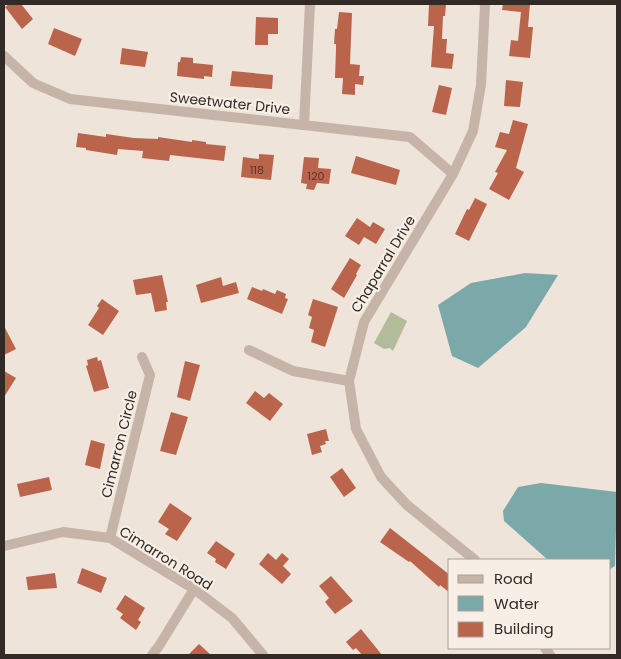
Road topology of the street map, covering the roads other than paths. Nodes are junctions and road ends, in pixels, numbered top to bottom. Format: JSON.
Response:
{"nodes":[{"id":1,"x":310,"y":4,"type":"edge"},
{"id":2,"x":485,"y":4,"type":"edge"},
{"id":3,"x":4,"y":56,"type":"edge"},
{"id":4,"x":304,"y":125,"type":"junction"},
{"id":5,"x":454,"y":174,"type":"junction"},
{"id":6,"x":249,"y":350,"type":"dead end"},
{"id":7,"x":142,"y":357,"type":"dead end"},
{"id":8,"x":349,"y":380,"type":"junction"},
{"id":9,"x":110,"y":538,"type":"junction"},
{"id":10,"x":4,"y":546,"type":"edge"},
{"id":11,"x":474,"y":559,"type":"edge"},
{"id":12,"x":194,"y":589,"type":"junction"},
{"id":13,"x":152,"y":655,"type":"edge"},
{"id":14,"x":263,"y":655,"type":"edge"}],
"edges":[{"from":1,"to":4,"type":"street"},
{"from":2,"to":5,"type":"street","name":"Chaparral Drive"},
{"from":3,"to":4,"type":"street","name":"Sweetwater Drive"},
{"from":4,"to":5,"type":"street","name":"Sweetwater Drive"},
{"from":5,"to":8,"type":"street","name":"Chaparral Drive"},
{"from":6,"to":8,"type":"street"},
{"from":7,"to":9,"type":"street","name":"Cimarron Circle"},
{"from":8,"to":11,"type":"street","name":"Chaparral Drive"},
{"from":9,"to":10,"type":"street","name":"Cimarron Road"},
{"from":9,"to":12,"type":"street","name":"Cimarron Road"},
{"from":12,"to":13,"type":"street"},
{"from":12,"to":14,"type":"street","name":"Cimarron Road"}]}
